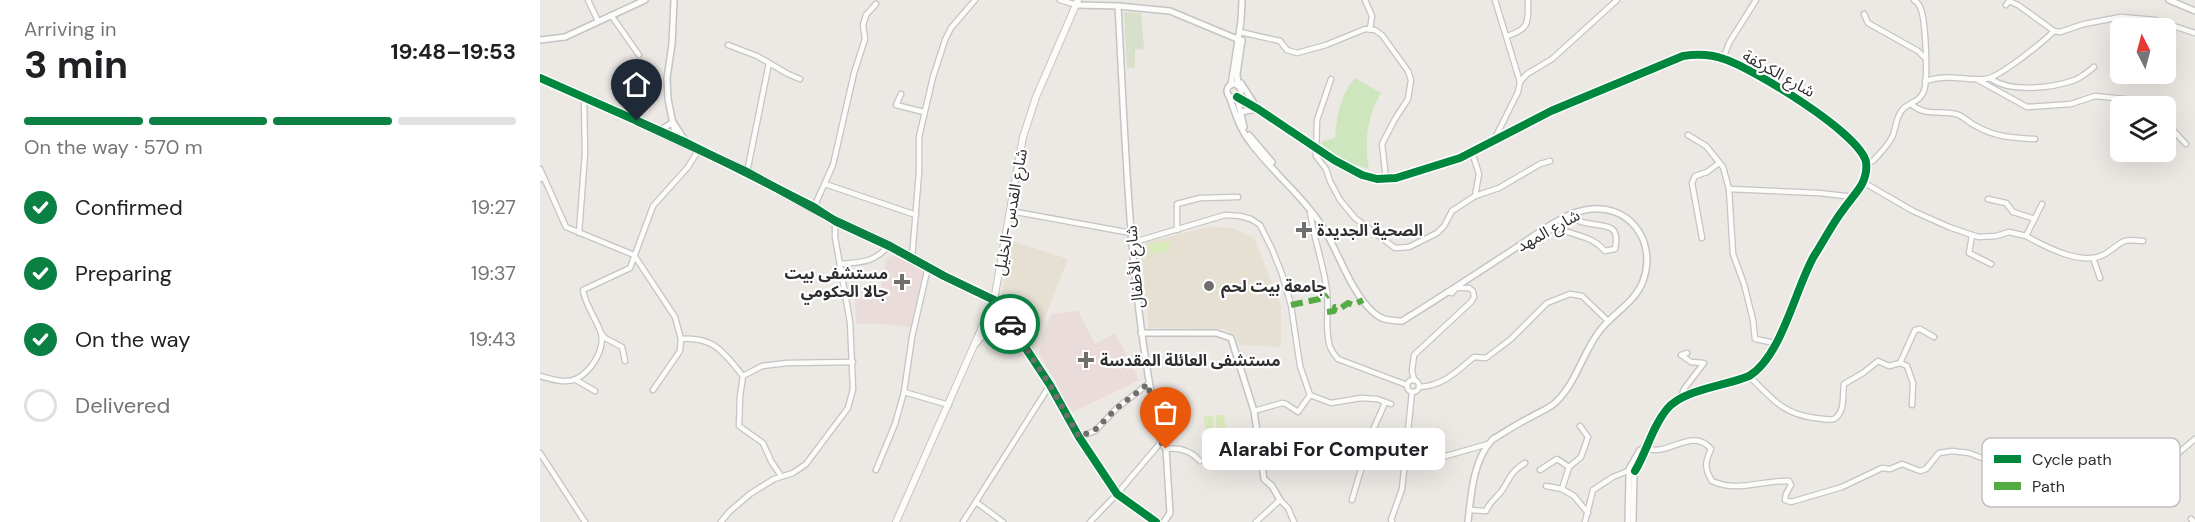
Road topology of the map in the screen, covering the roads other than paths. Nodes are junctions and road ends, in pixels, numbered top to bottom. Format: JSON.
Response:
{"nodes":[{"id":1,"x":588,"y":0,"type":"edge"},
{"id":2,"x":645,"y":0,"type":"edge"},
{"id":3,"x":672,"y":0,"type":"edge"},
{"id":4,"x":975,"y":0,"type":"edge"},
{"id":5,"x":1060,"y":0,"type":"edge"},
{"id":6,"x":1242,"y":0,"type":"edge"},
{"id":7,"x":1365,"y":0,"type":"edge"},
{"id":8,"x":1495,"y":0,"type":"edge"},
{"id":9,"x":1528,"y":0,"type":"edge"},
{"id":10,"x":1617,"y":0,"type":"edge"},
{"id":11,"x":1756,"y":0,"type":"edge"},
{"id":12,"x":1914,"y":0,"type":"edge"},
{"id":13,"x":1924,"y":0,"type":"edge"},
{"id":14,"x":2169,"y":0,"type":"edge"},
{"id":15,"x":2020,"y":2,"type":"edge"},
{"id":16,"x":1078,"y":3,"type":"edge"},
{"id":17,"x":876,"y":4,"type":"dead end"},
{"id":18,"x":2006,"y":4,"type":"dead end"},
{"id":19,"x":1920,"y":5,"type":"junction"},
{"id":20,"x":1118,"y":6,"type":"junction"},
{"id":21,"x":2195,"y":11,"type":"edge"},
{"id":22,"x":1864,"y":14,"type":"dead end"},
{"id":23,"x":612,"y":15,"type":"junction"},
{"id":24,"x":598,"y":21,"type":"junction"},
{"id":25,"x":1370,"y":29,"type":"junction"},
{"id":26,"x":2054,"y":31,"type":"junction"},
{"id":27,"x":1240,"y":32,"type":"junction"},
{"id":28,"x":2195,"y":33,"type":"edge"},
{"id":29,"x":1507,"y":36,"type":"junction"},
{"id":30,"x":540,"y":40,"type":"edge"},
{"id":31,"x":1239,"y":40,"type":"junction"},
{"id":32,"x":728,"y":45,"type":"dead end"},
{"id":33,"x":639,"y":55,"type":"dead end"},
{"id":34,"x":1925,"y":58,"type":"junction"},
{"id":35,"x":1723,"y":59,"type":"junction"},
{"id":36,"x":769,"y":63,"type":"junction"},
{"id":37,"x":2094,"y":67,"type":"dead end"},
{"id":38,"x":1237,"y":74,"type":"junction"},
{"id":39,"x":540,"y":78,"type":"edge"},
{"id":40,"x":800,"y":79,"type":"dead end"},
{"id":41,"x":1991,"y":79,"type":"junction"},
{"id":42,"x":1331,"y":80,"type":"dead end"},
{"id":43,"x":1978,"y":80,"type":"junction"},
{"id":44,"x":1520,"y":81,"type":"junction"},
{"id":45,"x":1925,"y":81,"type":"junction"},
{"id":46,"x":1231,"y":85,"type":"junction"},
{"id":47,"x":1239,"y":87,"type":"junction"},
{"id":48,"x":1247,"y":93,"type":"junction"},
{"id":49,"x":901,"y":94,"type":"dead end"},
{"id":50,"x":1229,"y":96,"type":"junction"},
{"id":51,"x":1237,"y":97,"type":"junction"},
{"id":52,"x":2110,"y":98,"type":"edge"},
{"id":53,"x":584,"y":99,"type":"junction"},
{"id":54,"x":1911,"y":104,"type":"junction"},
{"id":55,"x":1258,"y":109,"type":"junction"},
{"id":56,"x":924,"y":112,"type":"junction"},
{"id":57,"x":1240,"y":115,"type":"junction"},
{"id":58,"x":673,"y":122,"type":"junction"},
{"id":59,"x":659,"y":131,"type":"junction"},
{"id":60,"x":2176,"y":134,"type":"edge"},
{"id":61,"x":673,"y":135,"type":"junction"},
{"id":62,"x":1689,"y":135,"type":"dead end"},
{"id":63,"x":2035,"y":139,"type":"dead end"},
{"id":64,"x":1494,"y":140,"type":"junction"},
{"id":65,"x":687,"y":142,"type":"junction"},
{"id":66,"x":2186,"y":144,"type":"dead end"},
{"id":67,"x":1317,"y":147,"type":"junction"},
{"id":68,"x":699,"y":149,"type":"junction"},
{"id":69,"x":1472,"y":152,"type":"junction"},
{"id":70,"x":1550,"y":161,"type":"dead end"},
{"id":71,"x":1866,"y":162,"type":"junction"},
{"id":72,"x":1719,"y":163,"type":"junction"},
{"id":73,"x":540,"y":169,"type":"edge"},
{"id":74,"x":747,"y":172,"type":"junction"},
{"id":75,"x":541,"y":178,"type":"edge"},
{"id":76,"x":1386,"y":179,"type":"junction"},
{"id":77,"x":1863,"y":182,"type":"junction"},
{"id":78,"x":825,"y":184,"type":"junction"},
{"id":79,"x":1729,"y":189,"type":"junction"},
{"id":80,"x":1475,"y":196,"type":"junction"},
{"id":81,"x":1238,"y":197,"type":"dead end"},
{"id":82,"x":1854,"y":197,"type":"junction"},
{"id":83,"x":1988,"y":199,"type":"dead end"},
{"id":84,"x":2042,"y":204,"type":"dead end"},
{"id":85,"x":814,"y":207,"type":"junction"},
{"id":86,"x":1310,"y":210,"type":"junction"},
{"id":87,"x":1011,"y":212,"type":"junction"},
{"id":88,"x":916,"y":215,"type":"junction"},
{"id":89,"x":1569,"y":216,"type":"junction"},
{"id":90,"x":2035,"y":219,"type":"junction"},
{"id":91,"x":836,"y":221,"type":"junction"},
{"id":92,"x":1177,"y":230,"type":"junction"},
{"id":93,"x":579,"y":233,"type":"junction"},
{"id":94,"x":1131,"y":233,"type":"junction"},
{"id":95,"x":1538,"y":234,"type":"junction"},
{"id":96,"x":1972,"y":235,"type":"junction"},
{"id":97,"x":2026,"y":236,"type":"junction"},
{"id":98,"x":1702,"y":238,"type":"dead end"},
{"id":99,"x":2143,"y":241,"type":"dead end"},
{"id":100,"x":1131,"y":243,"type":"junction"},
{"id":101,"x":890,"y":246,"type":"junction"},
{"id":102,"x":634,"y":255,"type":"junction"},
{"id":103,"x":912,"y":258,"type":"junction"},
{"id":104,"x":2093,"y":258,"type":"junction"},
{"id":105,"x":840,"y":264,"type":"junction"},
{"id":106,"x":1991,"y":264,"type":"dead end"},
{"id":107,"x":928,"y":267,"type":"junction"},
{"id":108,"x":2100,"y":278,"type":"dead end"},
{"id":109,"x":1447,"y":292,"type":"junction"},
{"id":110,"x":994,"y":300,"type":"junction"},
{"id":111,"x":1608,"y":321,"type":"junction"},
{"id":112,"x":601,"y":333,"type":"junction"},
{"id":113,"x":1141,"y":333,"type":"junction"},
{"id":114,"x":1934,"y":337,"type":"dead end"},
{"id":115,"x":681,"y":339,"type":"junction"},
{"id":116,"x":1023,"y":343,"type":"junction"},
{"id":117,"x":1775,"y":343,"type":"junction"},
{"id":118,"x":974,"y":348,"type":"junction"},
{"id":119,"x":1687,"y":353,"type":"dead end"},
{"id":120,"x":625,"y":361,"type":"dead end"},
{"id":121,"x":853,"y":362,"type":"junction"},
{"id":122,"x":1900,"y":363,"type":"junction"},
{"id":123,"x":540,"y":376,"type":"edge"},
{"id":124,"x":744,"y":376,"type":"junction"},
{"id":125,"x":1749,"y":376,"type":"junction"},
{"id":126,"x":576,"y":380,"type":"junction"},
{"id":127,"x":1414,"y":380,"type":"junction"},
{"id":128,"x":1148,"y":384,"type":"junction"},
{"id":129,"x":1050,"y":385,"type":"junction"},
{"id":130,"x":1407,"y":386,"type":"junction"},
{"id":131,"x":1419,"y":387,"type":"junction"},
{"id":132,"x":653,"y":390,"type":"dead end"},
{"id":133,"x":595,"y":391,"type":"dead end"},
{"id":134,"x":904,"y":392,"type":"junction"},
{"id":135,"x":1412,"y":392,"type":"junction"},
{"id":136,"x":1310,"y":395,"type":"junction"},
{"id":137,"x":1680,"y":399,"type":"junction"},
{"id":138,"x":1385,"y":402,"type":"junction"},
{"id":139,"x":1391,"y":404,"type":"dead end"},
{"id":140,"x":949,"y":405,"type":"junction"},
{"id":141,"x":1912,"y":405,"type":"dead end"},
{"id":142,"x":1254,"y":411,"type":"junction"},
{"id":143,"x":1580,"y":426,"type":"dead end"},
{"id":144,"x":1079,"y":437,"type":"junction"},
{"id":145,"x":2195,"y":439,"type":"edge"},
{"id":146,"x":1161,"y":442,"type":"junction"},
{"id":147,"x":1488,"y":444,"type":"junction"},
{"id":148,"x":1646,"y":448,"type":"junction"},
{"id":149,"x":1166,"y":449,"type":"junction"},
{"id":150,"x":1406,"y":452,"type":"junction"},
{"id":151,"x":2180,"y":452,"type":"edge"},
{"id":152,"x":540,"y":453,"type":"edge"},
{"id":153,"x":1982,"y":458,"type":"edge"},
{"id":154,"x":1200,"y":461,"type":"dead end"},
{"id":155,"x":1525,"y":463,"type":"dead end"},
{"id":156,"x":1569,"y":467,"type":"junction"},
{"id":157,"x":876,"y":470,"type":"dead end"},
{"id":158,"x":1540,"y":470,"type":"dead end"},
{"id":159,"x":1631,"y":472,"type":"junction"},
{"id":160,"x":781,"y":476,"type":"junction"},
{"id":161,"x":1546,"y":486,"type":"dead end"},
{"id":162,"x":1562,"y":489,"type":"junction"},
{"id":163,"x":1117,"y":494,"type":"junction"},
{"id":164,"x":1280,"y":500,"type":"junction"},
{"id":165,"x":1352,"y":500,"type":"dead end"},
{"id":166,"x":976,"y":502,"type":"junction"},
{"id":167,"x":1469,"y":510,"type":"junction"},
{"id":168,"x":1588,"y":513,"type":"junction"},
{"id":169,"x":1390,"y":521,"type":"edge"},
{"id":170,"x":585,"y":522,"type":"edge"},
{"id":171,"x":721,"y":522,"type":"edge"},
{"id":172,"x":896,"y":522,"type":"edge"},
{"id":173,"x":963,"y":522,"type":"edge"},
{"id":174,"x":1003,"y":522,"type":"edge"},
{"id":175,"x":1090,"y":522,"type":"edge"},
{"id":176,"x":1156,"y":522,"type":"edge"},
{"id":177,"x":1164,"y":522,"type":"edge"},
{"id":178,"x":1256,"y":522,"type":"edge"},
{"id":179,"x":1294,"y":522,"type":"edge"},
{"id":180,"x":1468,"y":522,"type":"edge"},
{"id":181,"x":1585,"y":522,"type":"edge"},
{"id":182,"x":1628,"y":522,"type":"edge"},
{"id":183,"x":1633,"y":522,"type":"edge"}],
"edges":[{"from":1,"to":24,"type":"street"},
{"from":2,"to":23,"type":"street"},
{"from":3,"to":58,"type":"street"},
{"from":4,"to":56,"type":"street"},
{"from":5,"to":16,"type":"street"},
{"from":6,"to":27,"type":"street"},
{"from":7,"to":25,"type":"street"},
{"from":8,"to":29,"type":"street"},
{"from":9,"to":29,"type":"street"},
{"from":10,"to":44,"type":"street"},
{"from":11,"to":35,"type":"street"},
{"from":12,"to":19,"type":"street"},
{"from":13,"to":19,"type":"street"},
{"from":14,"to":21,"type":"street"},
{"from":15,"to":18,"type":"street"},
{"from":15,"to":26,"type":"street"},
{"from":16,"to":20,"type":"street"},
{"from":16,"to":87,"type":"main road","name":"شارع القدس-الخليل"},
{"from":17,"to":78,"type":"street"},
{"from":19,"to":34,"type":"street"},
{"from":20,"to":31,"type":"street"},
{"from":20,"to":94,"type":"street","name":"شارع الأطفال"},
{"from":22,"to":34,"type":"street"},
{"from":23,"to":24,"type":"street"},
{"from":23,"to":33,"type":"street"},
{"from":24,"to":30,"type":"street"},
{"from":25,"to":27,"type":"street"},
{"from":25,"to":76,"type":"street"},
{"from":26,"to":28,"type":"street"},
{"from":26,"to":41,"type":"street"},
{"from":27,"to":31,"type":"street"},
{"from":29,"to":44,"type":"street"},
{"from":31,"to":38,"type":"street"},
{"from":31,"to":46,"type":"street"},
{"from":32,"to":36,"type":"street"},
{"from":34,"to":45,"type":"street"},
{"from":35,"to":64,"type":"street","name":"شارع الكركفة"},
{"from":35,"to":71,"type":"street","name":"شارع الكركفة"},
{"from":36,"to":40,"type":"street"},
{"from":36,"to":74,"type":"street"},
{"from":37,"to":41,"type":"street"},
{"from":38,"to":47,"type":"street"},
{"from":38,"to":48,"type":"street"},
{"from":39,"to":53,"type":"street"},
{"from":41,"to":43,"type":"street"},
{"from":42,"to":67,"type":"street"},
{"from":43,"to":45,"type":"street"},
{"from":43,"to":52,"type":"street"},
{"from":44,"to":64,"type":"street"},
{"from":45,"to":54,"type":"street"},
{"from":46,"to":47,"type":"street"},
{"from":46,"to":50,"type":"street"},
{"from":47,"to":48,"type":"street"},
{"from":47,"to":51,"type":"street"},
{"from":48,"to":55,"type":"street"},
{"from":49,"to":56,"type":"street"},
{"from":50,"to":51,"type":"street"},
{"from":50,"to":86,"type":"street","name":"شارع المهد"},
{"from":51,"to":55,"type":"street","name":"شارع الكركفة"},
{"from":51,"to":57,"type":"street","name":"شارع المهد"},
{"from":53,"to":59,"type":"street"},
{"from":53,"to":93,"type":"street"},
{"from":54,"to":63,"type":"street"},
{"from":54,"to":71,"type":"street"},
{"from":55,"to":57,"type":"street"},
{"from":55,"to":67,"type":"street","name":"شارع الكركفة"},
{"from":56,"to":88,"type":"street"},
{"from":57,"to":86,"type":"street","name":"شارع المهد"},
{"from":58,"to":59,"type":"street"},
{"from":58,"to":61,"type":"street"},
{"from":58,"to":65,"type":"street"},
{"from":59,"to":61,"type":"street"},
{"from":60,"to":66,"type":"street"},
{"from":61,"to":65,"type":"street"},
{"from":62,"to":72,"type":"street"},
{"from":64,"to":69,"type":"street","name":"شارع الكركفة"},
{"from":65,"to":68,"type":"street"},
{"from":67,"to":76,"type":"street","name":"شارع الكركفة"},
{"from":67,"to":80,"type":"street"},
{"from":68,"to":74,"type":"street"},
{"from":68,"to":102,"type":"street"},
{"from":69,"to":76,"type":"street","name":"شارع الكركفة"},
{"from":69,"to":80,"type":"street"},
{"from":70,"to":80,"type":"street"},
{"from":71,"to":77,"type":"street"},
{"from":72,"to":79,"type":"street"},
{"from":72,"to":98,"type":"street"},
{"from":73,"to":75,"type":"street"},
{"from":74,"to":85,"type":"street"},
{"from":75,"to":93,"type":"street"},
{"from":77,"to":82,"type":"street"},
{"from":77,"to":96,"type":"street"},
{"from":78,"to":85,"type":"street"},
{"from":78,"to":88,"type":"street"},
{"from":79,"to":82,"type":"street"},
{"from":79,"to":117,"type":"street"},
{"from":81,"to":92,"type":"street"},
{"from":82,"to":117,"type":"street"},
{"from":83,"to":90,"type":"street"},
{"from":84,"to":90,"type":"street"},
{"from":85,"to":91,"type":"street"},
{"from":86,"to":109,"type":"street","name":"شارع المهد"},
{"from":86,"to":130,"type":"street"},
{"from":87,"to":94,"type":"street"},
{"from":87,"to":110,"type":"main road","name":"شارع القدس-الخليل"},
{"from":88,"to":103,"type":"street"},
{"from":89,"to":95,"type":"street","name":"شارع المهد"},
{"from":89,"to":95,"type":"street"},
{"from":89,"to":111,"type":"street","name":"شارع المهد"},
{"from":90,"to":97,"type":"street"},
{"from":91,"to":101,"type":"street"},
{"from":91,"to":105,"type":"street"},
{"from":92,"to":100,"type":"street"},
{"from":92,"to":136,"type":"street"},
{"from":93,"to":102,"type":"street"},
{"from":94,"to":100,"type":"street","name":"شارع الأطفال"},
{"from":95,"to":109,"type":"street","name":"شارع المهد"},
{"from":96,"to":97,"type":"street"},
{"from":96,"to":106,"type":"street"},
{"from":97,"to":104,"type":"street"},
{"from":99,"to":104,"type":"street"},
{"from":100,"to":113,"type":"street","name":"شارع الأطفال"},
{"from":101,"to":103,"type":"street"},
{"from":101,"to":105,"type":"street"},
{"from":102,"to":112,"type":"street"},
{"from":102,"to":115,"type":"street"},
{"from":103,"to":107,"type":"street"},
{"from":104,"to":108,"type":"street"},
{"from":105,"to":121,"type":"street"},
{"from":107,"to":110,"type":"street"},
{"from":107,"to":134,"type":"street"},
{"from":109,"to":127,"type":"street"},
{"from":110,"to":116,"type":"street"},
{"from":110,"to":118,"type":"main road","name":"شارع القدس-الخليل"},
{"from":111,"to":131,"type":"street"},
{"from":111,"to":147,"type":"street","name":"شارع المهد"},
{"from":112,"to":120,"type":"street"},
{"from":112,"to":126,"type":"street"},
{"from":113,"to":128,"type":"street","name":"شارع الأطفال"},
{"from":113,"to":142,"type":"street"},
{"from":114,"to":122,"type":"street"},
{"from":115,"to":124,"type":"street"},
{"from":115,"to":132,"type":"street"},
{"from":116,"to":118,"type":"street"},
{"from":116,"to":129,"type":"street"},
{"from":117,"to":125,"type":"street"},
{"from":118,"to":140,"type":"main road","name":"شارع القدس-الخليل"},
{"from":119,"to":137,"type":"street"},
{"from":121,"to":124,"type":"street"},
{"from":121,"to":160,"type":"street"},
{"from":122,"to":125,"type":"street"},
{"from":122,"to":141,"type":"street"},
{"from":123,"to":126,"type":"street"},
{"from":124,"to":160,"type":"street"},
{"from":125,"to":137,"type":"street"},
{"from":126,"to":133,"type":"street"},
{"from":127,"to":130,"type":"street"},
{"from":127,"to":131,"type":"street"},
{"from":128,"to":144,"type":"street"},
{"from":128,"to":146,"type":"street","name":"شارع الأطفال"},
{"from":129,"to":144,"type":"street"},
{"from":129,"to":166,"type":"street"},
{"from":130,"to":135,"type":"street"},
{"from":131,"to":135,"type":"street"},
{"from":134,"to":140,"type":"street"},
{"from":134,"to":157,"type":"street"},
{"from":135,"to":150,"type":"street"},
{"from":136,"to":138,"type":"street"},
{"from":136,"to":142,"type":"street"},
{"from":137,"to":148,"type":"street"},
{"from":138,"to":139,"type":"street"},
{"from":138,"to":165,"type":"street"},
{"from":140,"to":172,"type":"main road","name":"شارع القدس-الخليل"},
{"from":142,"to":164,"type":"street"},
{"from":143,"to":156,"type":"street"},
{"from":144,"to":163,"type":"street"},
{"from":145,"to":151,"type":"street"},
{"from":146,"to":149,"type":"street","name":"شارع الأطفال"},
{"from":146,"to":163,"type":"street"},
{"from":147,"to":150,"type":"street"},
{"from":147,"to":167,"type":"street"},
{"from":148,"to":153,"type":"street"},
{"from":148,"to":159,"type":"street"},
{"from":149,"to":154,"type":"street"},
{"from":149,"to":177,"type":"street"},
{"from":150,"to":169,"type":"street"},
{"from":152,"to":170,"type":"street"},
{"from":155,"to":167,"type":"street"},
{"from":156,"to":158,"type":"street"},
{"from":156,"to":162,"type":"street"},
{"from":159,"to":168,"type":"street"},
{"from":159,"to":182,"type":"street"},
{"from":159,"to":183,"type":"street"},
{"from":160,"to":171,"type":"street"},
{"from":161,"to":162,"type":"street"},
{"from":162,"to":168,"type":"street"},
{"from":163,"to":175,"type":"street"},
{"from":163,"to":176,"type":"street"},
{"from":164,"to":178,"type":"street"},
{"from":164,"to":179,"type":"street"},
{"from":166,"to":173,"type":"street"},
{"from":166,"to":174,"type":"street"},
{"from":167,"to":180,"type":"street"},
{"from":168,"to":181,"type":"street"}]}
